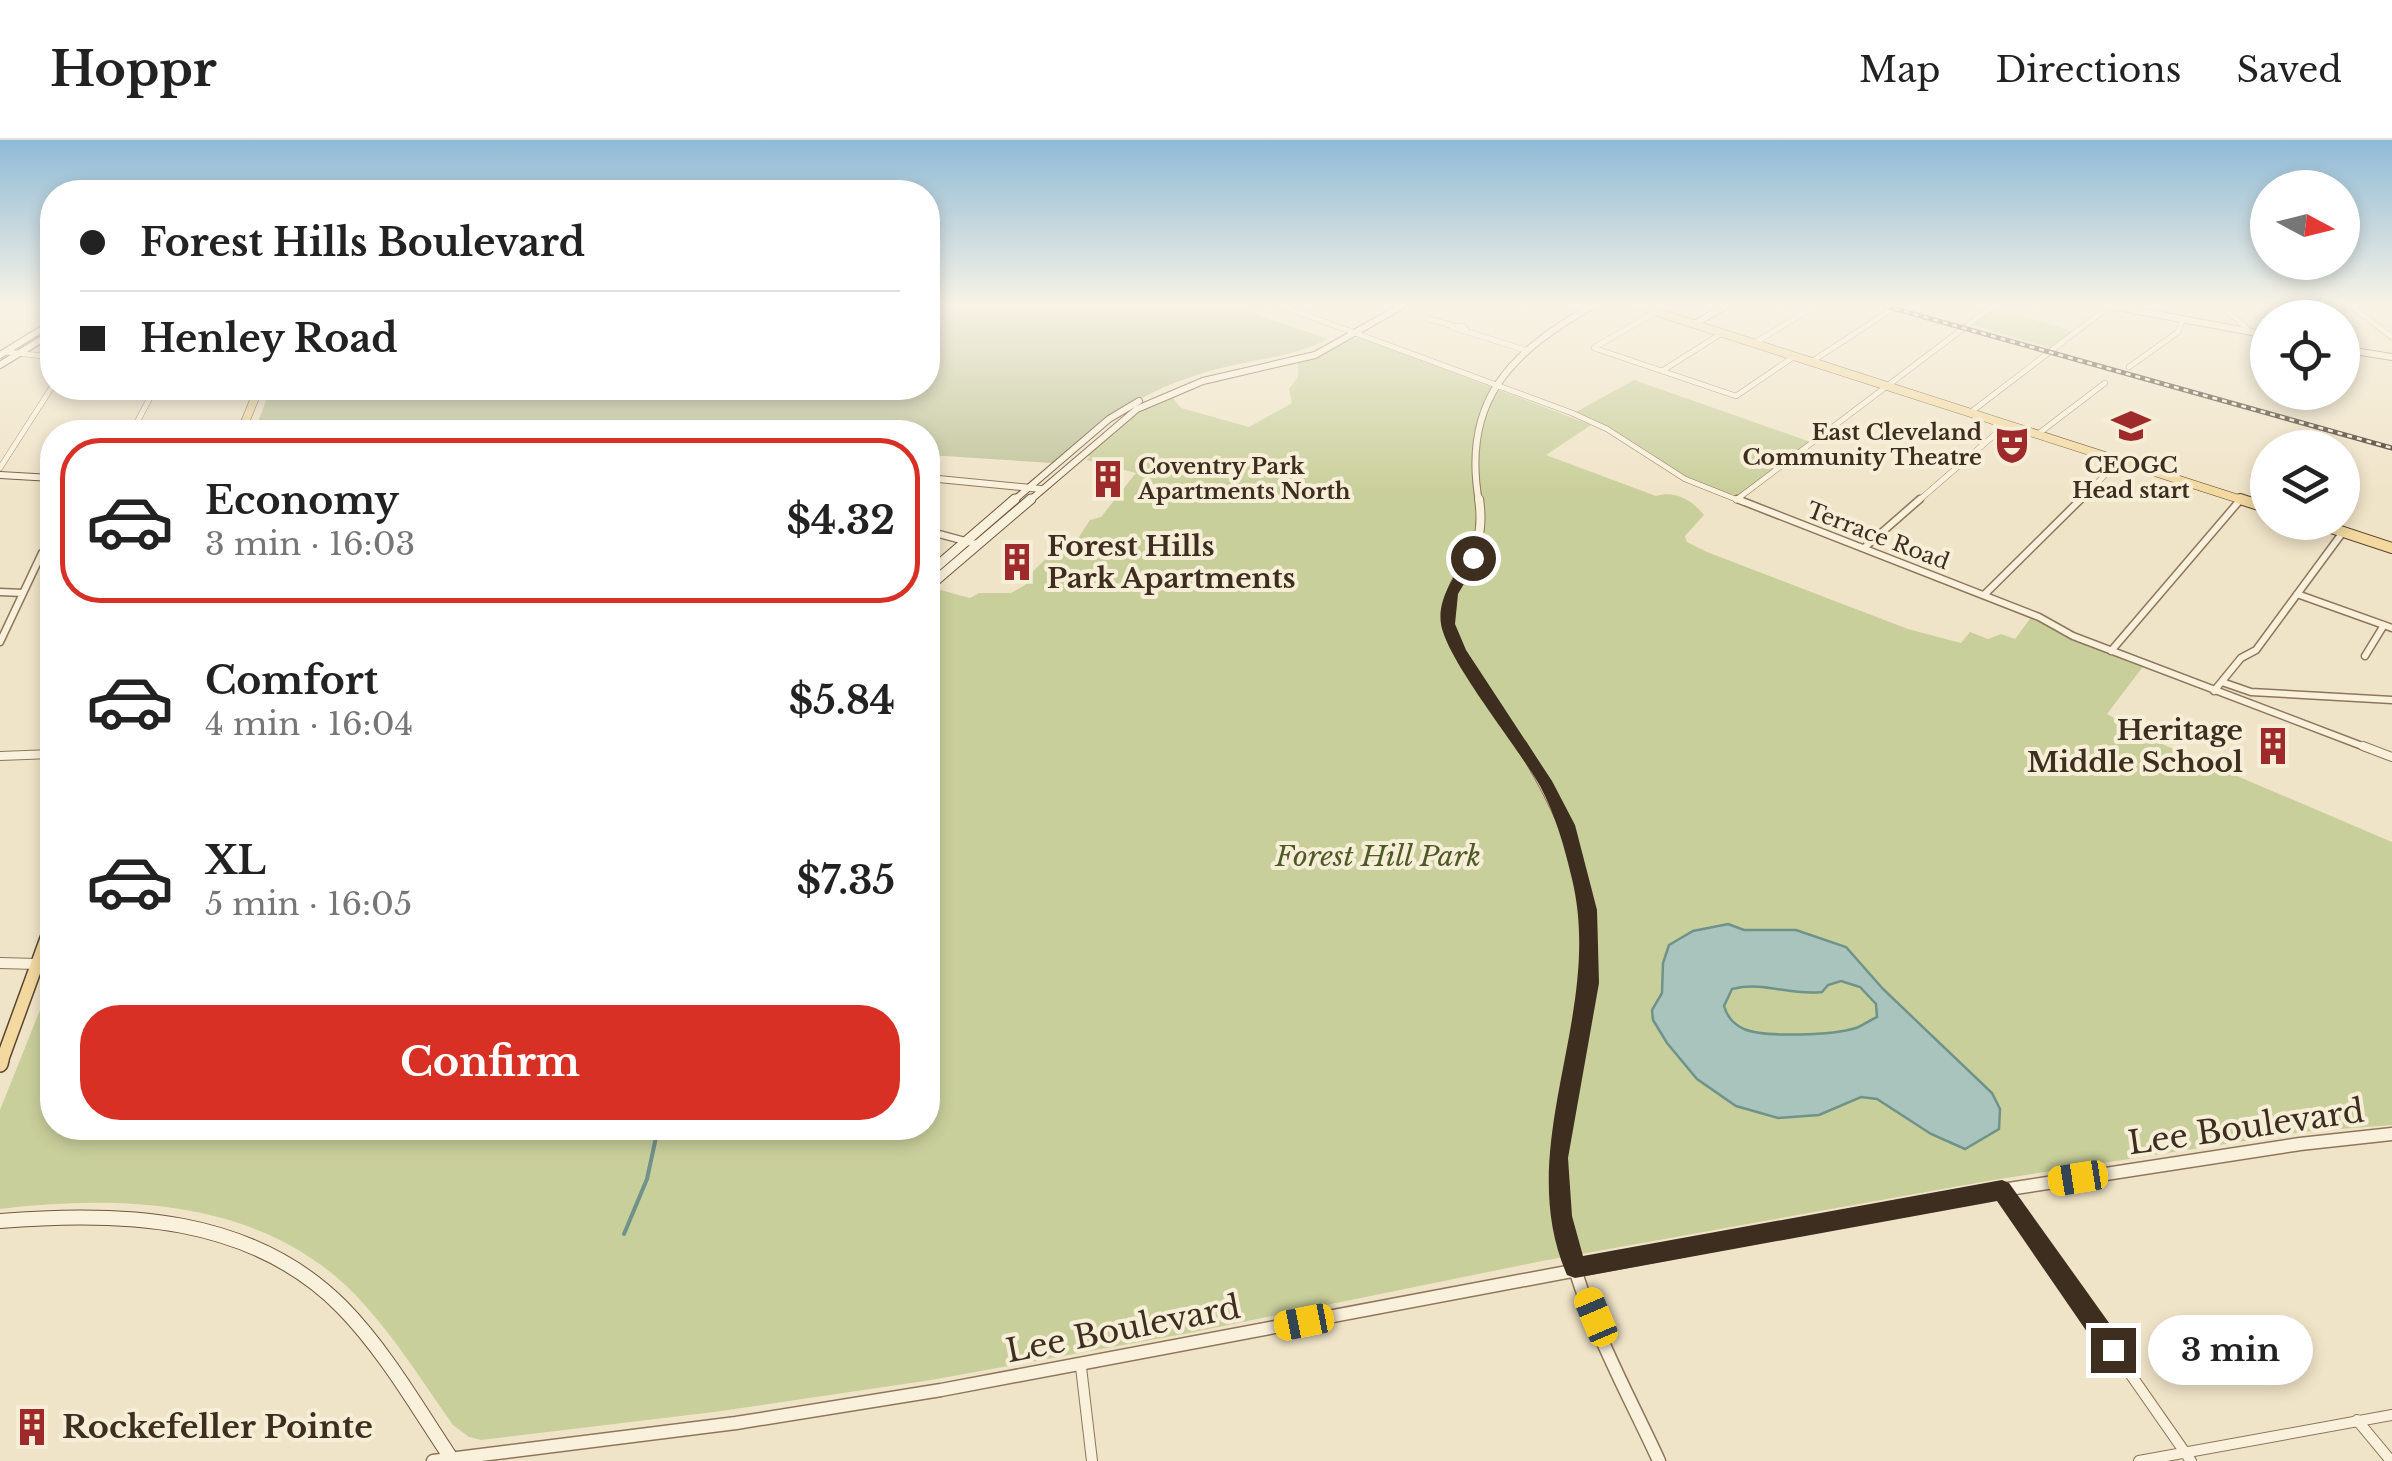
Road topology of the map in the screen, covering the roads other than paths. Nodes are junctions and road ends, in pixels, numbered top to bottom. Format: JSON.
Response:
{"nodes":[{"id":1,"x":1244,"y":368,"type":"edge"},
{"id":2,"x":1451,"y":368,"type":"edge"},
{"id":3,"x":1509,"y":368,"type":"edge"},
{"id":4,"x":1652,"y":368,"type":"edge"},
{"id":5,"x":1667,"y":368,"type":"edge"},
{"id":6,"x":1777,"y":368,"type":"edge"},
{"id":7,"x":1830,"y":368,"type":"edge"},
{"id":8,"x":1912,"y":368,"type":"edge"},
{"id":9,"x":2029,"y":368,"type":"edge"},
{"id":10,"x":1662,"y":371,"type":"junction"},
{"id":11,"x":1200,"y":379,"type":"junction"},
{"id":12,"x":1494,"y":384,"type":"junction"},
{"id":13,"x":2104,"y":384,"type":"dead end"},
{"id":14,"x":1888,"y":386,"type":"junction"},
{"id":15,"x":44,"y":400,"type":"edge"},
{"id":16,"x":1971,"y":412,"type":"junction"},
{"id":17,"x":2007,"y":424,"type":"junction"},
{"id":18,"x":2038,"y":434,"type":"junction"},
{"id":19,"x":2120,"y":460,"type":"junction"},
{"id":20,"x":0,"y":471,"type":"edge"},
{"id":21,"x":40,"y":476,"type":"edge"},
{"id":22,"x":940,"y":479,"type":"edge"},
{"id":23,"x":1030,"y":486,"type":"junction"},
{"id":24,"x":1041,"y":488,"type":"junction"},
{"id":25,"x":2241,"y":499,"type":"junction"},
{"id":26,"x":1736,"y":500,"type":"junction"},
{"id":27,"x":2250,"y":502,"type":"edge"},
{"id":28,"x":940,"y":534,"type":"edge"},
{"id":29,"x":2360,"y":538,"type":"edge"},
{"id":30,"x":2337,"y":540,"type":"edge"},
{"id":31,"x":971,"y":542,"type":"junction"},
{"id":32,"x":1864,"y":548,"type":"junction"},
{"id":33,"x":2392,"y":548,"type":"edge"},
{"id":34,"x":40,"y":557,"type":"edge"},
{"id":35,"x":940,"y":565,"type":"edge"},
{"id":36,"x":940,"y":574,"type":"edge"},
{"id":37,"x":0,"y":592,"type":"edge"},
{"id":38,"x":23,"y":593,"type":"junction"},
{"id":39,"x":2297,"y":594,"type":"junction"},
{"id":40,"x":1984,"y":595,"type":"junction"},
{"id":41,"x":2388,"y":627,"type":"edge"},
{"id":42,"x":0,"y":642,"type":"edge"},
{"id":43,"x":2111,"y":651,"type":"junction"},
{"id":44,"x":2365,"y":656,"type":"dead end"},
{"id":45,"x":2222,"y":682,"type":"junction"},
{"id":46,"x":2214,"y":692,"type":"junction"},
{"id":47,"x":2251,"y":692,"type":"junction"},
{"id":48,"x":2392,"y":700,"type":"edge"},
{"id":49,"x":2246,"y":704,"type":"junction"},
{"id":50,"x":40,"y":754,"type":"edge"},
{"id":51,"x":0,"y":756,"type":"edge"},
{"id":52,"x":2392,"y":757,"type":"edge"},
{"id":53,"x":0,"y":963,"type":"edge"},
{"id":54,"x":40,"y":963,"type":"edge"},
{"id":55,"x":40,"y":978,"type":"edge"},
{"id":56,"x":0,"y":1064,"type":"edge"},
{"id":57,"x":2392,"y":1134,"type":"edge"},
{"id":58,"x":2002,"y":1190,"type":"junction"},
{"id":59,"x":0,"y":1221,"type":"edge"},
{"id":60,"x":1575,"y":1268,"type":"junction"},
{"id":61,"x":1080,"y":1367,"type":"junction"},
{"id":62,"x":2392,"y":1414,"type":"edge"},
{"id":63,"x":2357,"y":1420,"type":"junction"},
{"id":64,"x":2187,"y":1456,"type":"edge"},
{"id":65,"x":452,"y":1460,"type":"edge"},
{"id":66,"x":433,"y":1461,"type":"edge"},
{"id":67,"x":1092,"y":1461,"type":"edge"},
{"id":68,"x":1658,"y":1461,"type":"edge"},
{"id":69,"x":2140,"y":1461,"type":"edge"},
{"id":70,"x":2390,"y":1461,"type":"edge"}],
"edges":[{"from":1,"to":11,"type":"main road"},
{"from":2,"to":12,"type":"street","name":"Terrace Road"},
{"from":3,"to":12,"type":"street"},
{"from":4,"to":10,"type":"street"},
{"from":5,"to":10,"type":"street"},
{"from":6,"to":10,"type":"street"},
{"from":7,"to":14,"type":"main road"},
{"from":8,"to":14,"type":"street"},
{"from":9,"to":16,"type":"street"},
{"from":11,"to":23,"type":"main road"},
{"from":11,"to":24,"type":"main road"},
{"from":12,"to":26,"type":"street","name":"Terrace Road"},
{"from":12,"to":60,"type":"street"},
{"from":13,"to":18,"type":"street"},
{"from":14,"to":16,"type":"main road"},
{"from":14,"to":26,"type":"street"},
{"from":15,"to":20,"type":"street"},
{"from":16,"to":17,"type":"main road"},
{"from":17,"to":18,"type":"main road"},
{"from":17,"to":32,"type":"street"},
{"from":18,"to":19,"type":"main road"},
{"from":19,"to":25,"type":"main road"},
{"from":19,"to":40,"type":"street"},
{"from":20,"to":21,"type":"main road"},
{"from":22,"to":23,"type":"street"},
{"from":23,"to":24,"type":"street"},
{"from":23,"to":31,"type":"main road"},
{"from":24,"to":31,"type":"main road"},
{"from":25,"to":27,"type":"main road"},
{"from":25,"to":43,"type":"street"},
{"from":26,"to":32,"type":"street","name":"Terrace Road"},
{"from":28,"to":31,"type":"street"},
{"from":29,"to":33,"type":"main road"},
{"from":30,"to":39,"type":"street"},
{"from":31,"to":35,"type":"main road"},
{"from":31,"to":36,"type":"main road"},
{"from":32,"to":40,"type":"street","name":"Terrace Road"},
{"from":34,"to":38,"type":"street"},
{"from":37,"to":38,"type":"street"},
{"from":38,"to":42,"type":"street"},
{"from":39,"to":41,"type":"street"},
{"from":39,"to":45,"type":"street"},
{"from":40,"to":43,"type":"street","name":"Terrace Road"},
{"from":41,"to":44,"type":"street"},
{"from":43,"to":46,"type":"street","name":"Terrace Road"},
{"from":45,"to":46,"type":"street"},
{"from":45,"to":47,"type":"street"},
{"from":46,"to":49,"type":"street","name":"Terrace Road"},
{"from":47,"to":48,"type":"street"},
{"from":47,"to":49,"type":"street"},
{"from":49,"to":52,"type":"street","name":"Terrace Road"},
{"from":50,"to":51,"type":"street"},
{"from":53,"to":54,"type":"street"},
{"from":55,"to":56,"type":"main road"},
{"from":57,"to":58,"type":"street","name":"Lee Boulevard"},
{"from":58,"to":60,"type":"street","name":"Lee Boulevard"},
{"from":58,"to":64,"type":"street"},
{"from":59,"to":65,"type":"main road"},
{"from":60,"to":61,"type":"street","name":"Lee Boulevard"},
{"from":60,"to":68,"type":"street"},
{"from":61,"to":65,"type":"street","name":"Lee Boulevard"},
{"from":61,"to":67,"type":"street"},
{"from":62,"to":63,"type":"street"},
{"from":63,"to":64,"type":"street"},
{"from":63,"to":70,"type":"street"},
{"from":64,"to":69,"type":"street"},
{"from":65,"to":66,"type":"street","name":"Lee Boulevard"}]}
